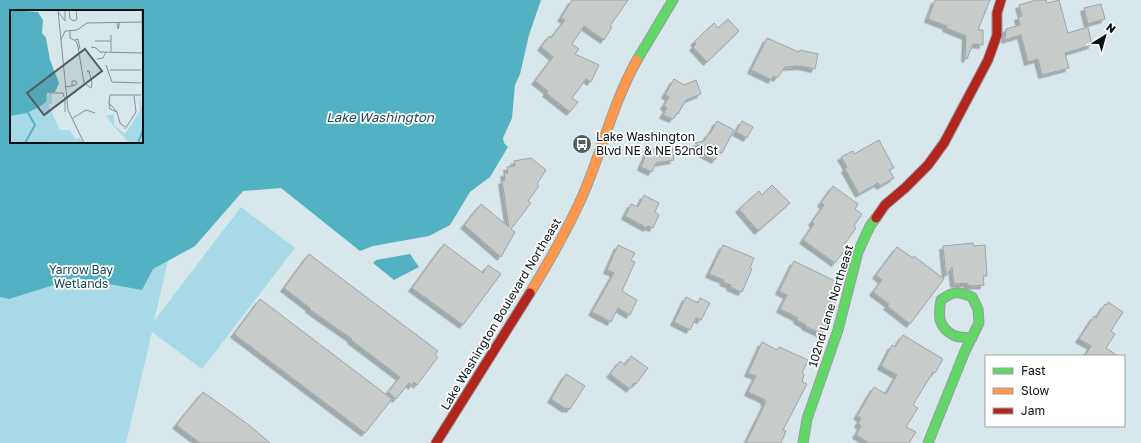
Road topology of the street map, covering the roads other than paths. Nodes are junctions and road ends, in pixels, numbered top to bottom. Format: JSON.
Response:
{"nodes":[{"id":1,"x":673,"y":0,"type":"edge"},
{"id":2,"x":1001,"y":0,"type":"edge"},
{"id":3,"x":972,"y":338,"type":"junction"},
{"id":4,"x":436,"y":443,"type":"edge"},
{"id":5,"x":803,"y":443,"type":"edge"},
{"id":6,"x":928,"y":443,"type":"edge"}],
"edges":[{"from":1,"to":4,"type":"street","name":"Lake Washington Boulevard Northeast"},
{"from":2,"to":5,"type":"street","name":"102nd Lane Northeast"},
{"from":3,"to":3,"type":"street"},
{"from":3,"to":6,"type":"street"}]}
